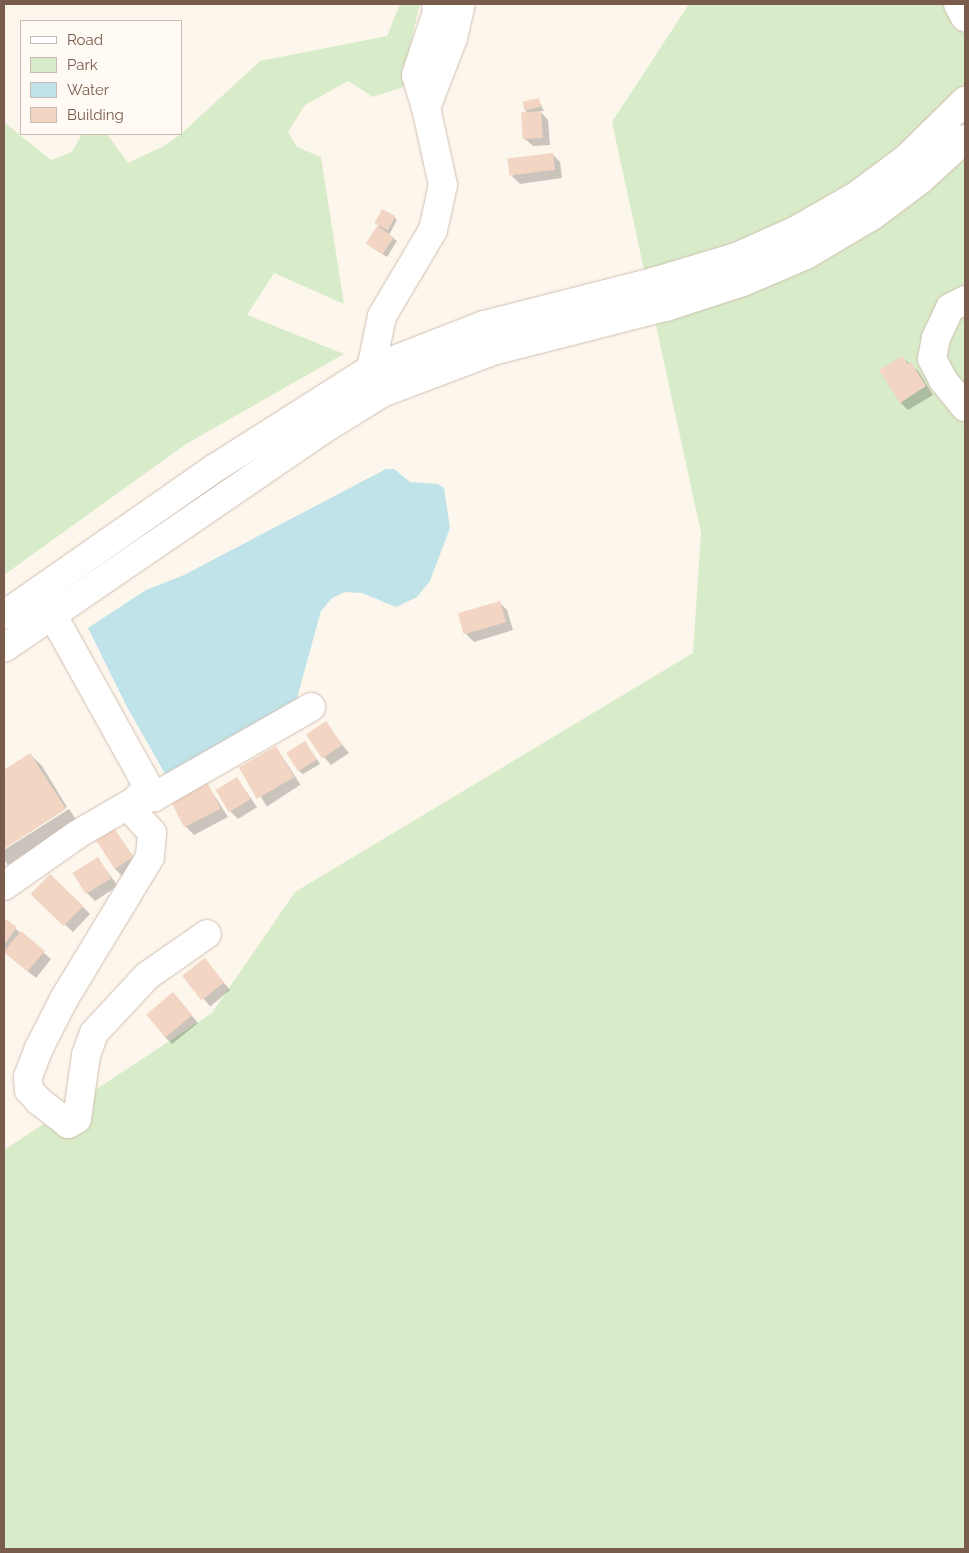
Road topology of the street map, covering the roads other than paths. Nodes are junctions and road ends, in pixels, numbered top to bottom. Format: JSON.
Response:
{"nodes":[{"id":1,"x":436,"y":4,"type":"edge"},
{"id":2,"x":460,"y":4,"type":"edge"},
{"id":3,"x":965,"y":100,"type":"edge"},
{"id":4,"x":426,"y":108,"type":"junction"},
{"id":5,"x":965,"y":139,"type":"edge"},
{"id":6,"x":965,"y":300,"type":"edge"},
{"id":7,"x":377,"y":381,"type":"junction"},
{"id":8,"x":965,"y":407,"type":"edge"},
{"id":9,"x":52,"y":614,"type":"junction"},
{"id":10,"x":4,"y":615,"type":"edge"},
{"id":11,"x":4,"y":648,"type":"edge"},
{"id":12,"x":311,"y":708,"type":"dead end"},
{"id":13,"x":143,"y":778,"type":"junction"},
{"id":14,"x":128,"y":806,"type":"junction"},
{"id":15,"x":4,"y":886,"type":"edge"},
{"id":16,"x":207,"y":934,"type":"dead end"}],
"edges":[{"from":1,"to":4,"type":"street"},
{"from":2,"to":4,"type":"street"},
{"from":3,"to":7,"type":"street"},
{"from":4,"to":7,"type":"street"},
{"from":5,"to":7,"type":"street"},
{"from":6,"to":8,"type":"street"},
{"from":7,"to":9,"type":"street"},
{"from":7,"to":10,"type":"street"},
{"from":9,"to":11,"type":"street"},
{"from":9,"to":13,"type":"street"},
{"from":12,"to":13,"type":"street"},
{"from":13,"to":14,"type":"street"},
{"from":14,"to":15,"type":"street"},
{"from":14,"to":16,"type":"street"}]}
